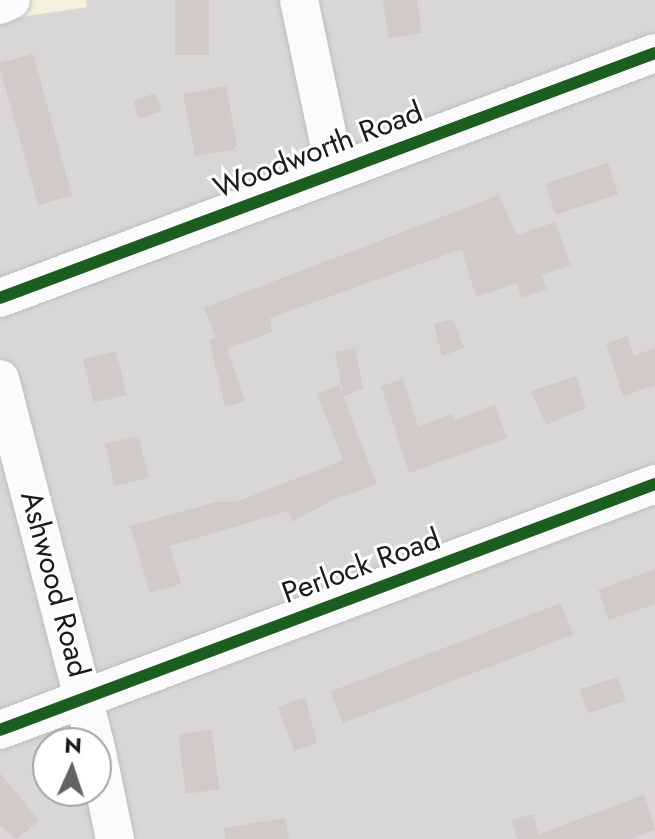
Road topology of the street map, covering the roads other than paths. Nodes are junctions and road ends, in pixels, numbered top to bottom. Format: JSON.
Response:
{"nodes":[{"id":1,"x":11,"y":0,"type":"edge"},
{"id":2,"x":299,"y":0,"type":"edge"},
{"id":3,"x":0,"y":5,"type":"edge"},
{"id":4,"x":655,"y":53,"type":"edge"},
{"id":5,"x":335,"y":171,"type":"junction"},
{"id":6,"x":0,"y":298,"type":"edge"},
{"id":7,"x":0,"y":379,"type":"edge"},
{"id":8,"x":655,"y":484,"type":"edge"},
{"id":9,"x":85,"y":698,"type":"junction"},
{"id":10,"x":92,"y":727,"type":"edge"},
{"id":11,"x":0,"y":730,"type":"edge"},
{"id":12,"x":108,"y":807,"type":"edge"},
{"id":13,"x":115,"y":839,"type":"edge"}],
"edges":[{"from":1,"to":3,"type":"street"},
{"from":2,"to":5,"type":"street"},
{"from":4,"to":5,"type":"street","name":"Woodworth Road"},
{"from":5,"to":6,"type":"street","name":"Woodworth Road"},
{"from":7,"to":9,"type":"street","name":"Ashwood Road"},
{"from":8,"to":9,"type":"street","name":"Perlock Road"},
{"from":9,"to":10,"type":"street","name":"Ashwood Road"},
{"from":9,"to":11,"type":"street","name":"Perlock Road"},
{"from":12,"to":13,"type":"street","name":"Ashwood Road"}]}
